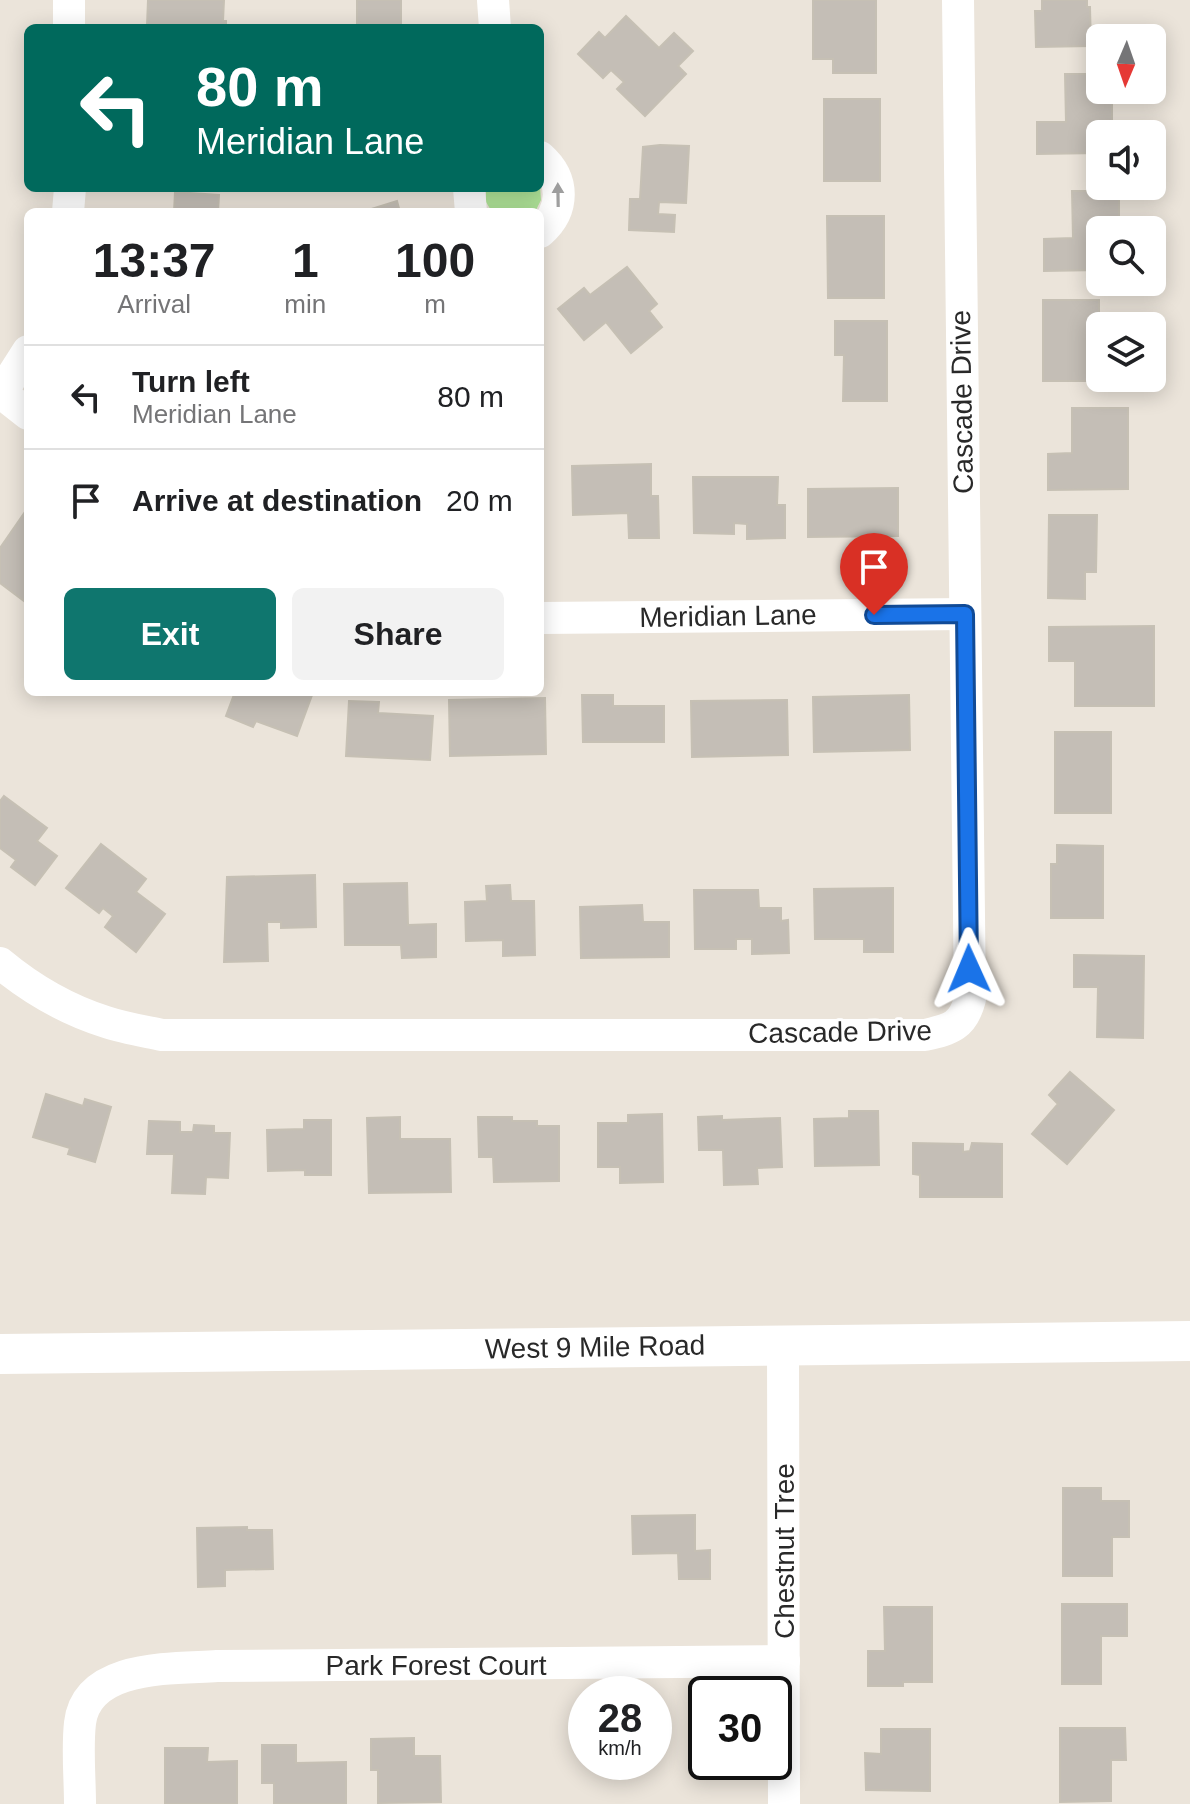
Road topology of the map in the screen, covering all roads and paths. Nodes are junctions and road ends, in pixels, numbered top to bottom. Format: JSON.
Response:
{"nodes":[{"id":1,"x":69,"y":0,"type":"edge"},
{"id":2,"x":493,"y":0,"type":"edge"},
{"id":3,"x":958,"y":0,"type":"edge"},
{"id":4,"x":69,"y":24,"type":"edge"},
{"id":5,"x":495,"y":24,"type":"edge"},
{"id":6,"x":544,"y":161,"type":"edge"},
{"id":7,"x":544,"y":228,"type":"edge"},
{"id":8,"x":24,"y":357,"type":"edge"},
{"id":9,"x":0,"y":393,"type":"edge"},
{"id":10,"x":24,"y":411,"type":"edge"},
{"id":11,"x":965,"y":614,"type":"junction"},
{"id":12,"x":544,"y":618,"type":"edge"},
{"id":13,"x":0,"y":963,"type":"edge"},
{"id":14,"x":1190,"y":1341,"type":"edge"},
{"id":15,"x":783,"y":1345,"type":"junction"},
{"id":16,"x":0,"y":1354,"type":"edge"},
{"id":17,"x":784,"y":1661,"type":"junction"},
{"id":18,"x":80,"y":1804,"type":"edge"},
{"id":19,"x":784,"y":1804,"type":"edge"}],
"edges":[{"from":1,"to":4,"type":"street"},
{"from":2,"to":5,"type":"street"},
{"from":3,"to":11,"type":"street","name":"Cascade Drive"},
{"from":7,"to":6,"type":"street","one_way":true},
{"from":8,"to":9,"type":"street"},
{"from":9,"to":10,"type":"street"},
{"from":11,"to":12,"type":"street","name":"Meridian Lane"},
{"from":11,"to":13,"type":"street","name":"Cascade Drive"},
{"from":14,"to":15,"type":"street","name":"West 9 Mile Road"},
{"from":15,"to":16,"type":"street","name":"West 9 Mile Road"},
{"from":15,"to":17,"type":"street","name":"Chestnut Tree"},
{"from":17,"to":18,"type":"street","name":"Park Forest Court"},
{"from":17,"to":19,"type":"street","name":"Chestnut Tree"}]}
